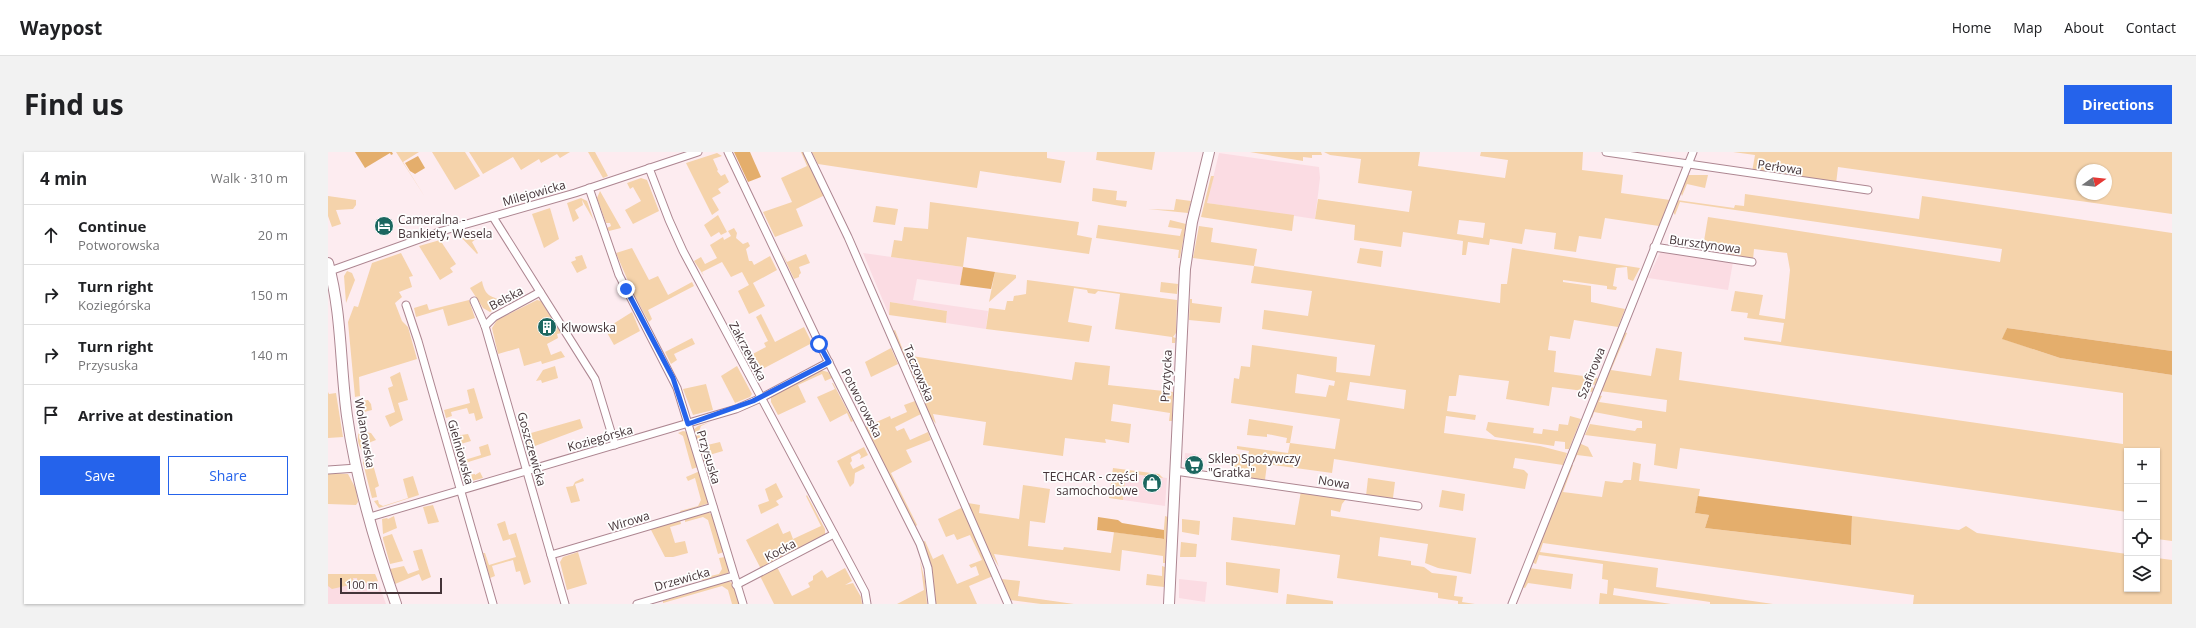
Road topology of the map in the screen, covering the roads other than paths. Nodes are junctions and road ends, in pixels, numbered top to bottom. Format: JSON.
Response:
{"nodes":[{"id":1,"x":698,"y":152,"type":"edge"},
{"id":2,"x":728,"y":152,"type":"edge"},
{"id":3,"x":807,"y":152,"type":"edge"},
{"id":4,"x":1209,"y":152,"type":"edge"},
{"id":5,"x":1606,"y":152,"type":"edge"},
{"id":6,"x":1693,"y":152,"type":"edge"},
{"id":7,"x":1688,"y":164,"type":"junction"},
{"id":8,"x":649,"y":168,"type":"junction"},
{"id":9,"x":589,"y":188,"type":"junction"},
{"id":10,"x":1868,"y":190,"type":"dead end"},
{"id":11,"x":493,"y":217,"type":"junction"},
{"id":12,"x":1654,"y":247,"type":"junction"},
{"id":13,"x":1752,"y":262,"type":"dead end"},
{"id":14,"x":330,"y":273,"type":"edge"},
{"id":15,"x":540,"y":292,"type":"junction"},
{"id":16,"x":474,"y":301,"type":"dead end"},
{"id":17,"x":406,"y":306,"type":"dead end"},
{"id":18,"x":485,"y":326,"type":"junction"},
{"id":19,"x":829,"y":362,"type":"junction"},
{"id":20,"x":761,"y":398,"type":"junction"},
{"id":21,"x":688,"y":424,"type":"junction"},
{"id":22,"x":615,"y":445,"type":"junction"},
{"id":23,"x":357,"y":468,"type":"junction"},
{"id":24,"x":328,"y":470,"type":"edge"},
{"id":25,"x":526,"y":470,"type":"junction"},
{"id":26,"x":1175,"y":471,"type":"junction"},
{"id":27,"x":460,"y":491,"type":"junction"},
{"id":28,"x":1418,"y":506,"type":"dead end"},
{"id":29,"x":713,"y":507,"type":"junction"},
{"id":30,"x":370,"y":517,"type":"junction"},
{"id":31,"x":834,"y":534,"type":"junction"},
{"id":32,"x":551,"y":555,"type":"junction"},
{"id":33,"x":733,"y":576,"type":"junction"},
{"id":34,"x":736,"y":585,"type":"junction"},
{"id":35,"x":396,"y":604,"type":"edge"},
{"id":36,"x":493,"y":604,"type":"edge"},
{"id":37,"x":566,"y":604,"type":"edge"},
{"id":38,"x":637,"y":604,"type":"edge"},
{"id":39,"x":743,"y":604,"type":"edge"},
{"id":40,"x":867,"y":604,"type":"edge"},
{"id":41,"x":932,"y":604,"type":"edge"},
{"id":42,"x":1008,"y":604,"type":"edge"},
{"id":43,"x":1169,"y":604,"type":"edge"},
{"id":44,"x":1512,"y":604,"type":"edge"}],
"edges":[{"from":1,"to":8,"type":"street","name":"Milejowicka"},
{"from":2,"to":19,"type":"street","name":"Potworowska"},
{"from":3,"to":42,"type":"street","name":"Taczowska"},
{"from":4,"to":26,"type":"main road","name":"Przytycka"},
{"from":5,"to":7,"type":"street","name":"Perłowa"},
{"from":6,"to":7,"type":"street","name":"Szafirowa"},
{"from":7,"to":10,"type":"street","name":"Perłowa"},
{"from":7,"to":12,"type":"street","name":"Szafirowa"},
{"from":8,"to":9,"type":"street","name":"Milejowicka"},
{"from":8,"to":20,"type":"street","name":"Zakrzewska"},
{"from":9,"to":11,"type":"street","name":"Milejowicka"},
{"from":9,"to":21,"type":"street","name":"Przysuska"},
{"from":11,"to":14,"type":"street","name":"Milejowicka"},
{"from":11,"to":15,"type":"street"},
{"from":12,"to":13,"type":"street","name":"Bursztynowa"},
{"from":12,"to":44,"type":"street","name":"Szafirowa"},
{"from":14,"to":23,"type":"main road","name":"Wolanowska"},
{"from":15,"to":18,"type":"street","name":"Belska"},
{"from":15,"to":22,"type":"street"},
{"from":16,"to":18,"type":"street","name":"Goszczewicka"},
{"from":17,"to":27,"type":"street","name":"Gielniowska"},
{"from":18,"to":25,"type":"street","name":"Goszczewicka"},
{"from":19,"to":20,"type":"street","name":"Koziegórska"},
{"from":19,"to":41,"type":"street","name":"Potworowska"},
{"from":20,"to":21,"type":"street","name":"Koziegórska"},
{"from":20,"to":31,"type":"street","name":"Zakrzewska"},
{"from":21,"to":22,"type":"street","name":"Koziegórska"},
{"from":21,"to":29,"type":"street","name":"Przysuska"},
{"from":22,"to":25,"type":"street","name":"Koziegórska"},
{"from":23,"to":24,"type":"street"},
{"from":23,"to":30,"type":"main road","name":"Wolanowska"},
{"from":25,"to":27,"type":"street","name":"Koziegórska"},
{"from":25,"to":32,"type":"street","name":"Goszczewicka"},
{"from":26,"to":28,"type":"street","name":"Nowa"},
{"from":26,"to":43,"type":"main road","name":"Przytycka"},
{"from":27,"to":30,"type":"street","name":"Koziegórska"},
{"from":27,"to":36,"type":"street","name":"Gielniowska"},
{"from":29,"to":32,"type":"street","name":"Wirowa"},
{"from":29,"to":33,"type":"street","name":"Przysuska"},
{"from":30,"to":35,"type":"main road","name":"Wolanowska"},
{"from":31,"to":34,"type":"street","name":"Kocka"},
{"from":31,"to":40,"type":"street","name":"Zakrzewska"},
{"from":32,"to":37,"type":"street","name":"Goszczewicka"},
{"from":33,"to":34,"type":"street","name":"Przysuska"},
{"from":33,"to":38,"type":"street","name":"Drzewicka"},
{"from":34,"to":39,"type":"street","name":"Przysuska"}]}
